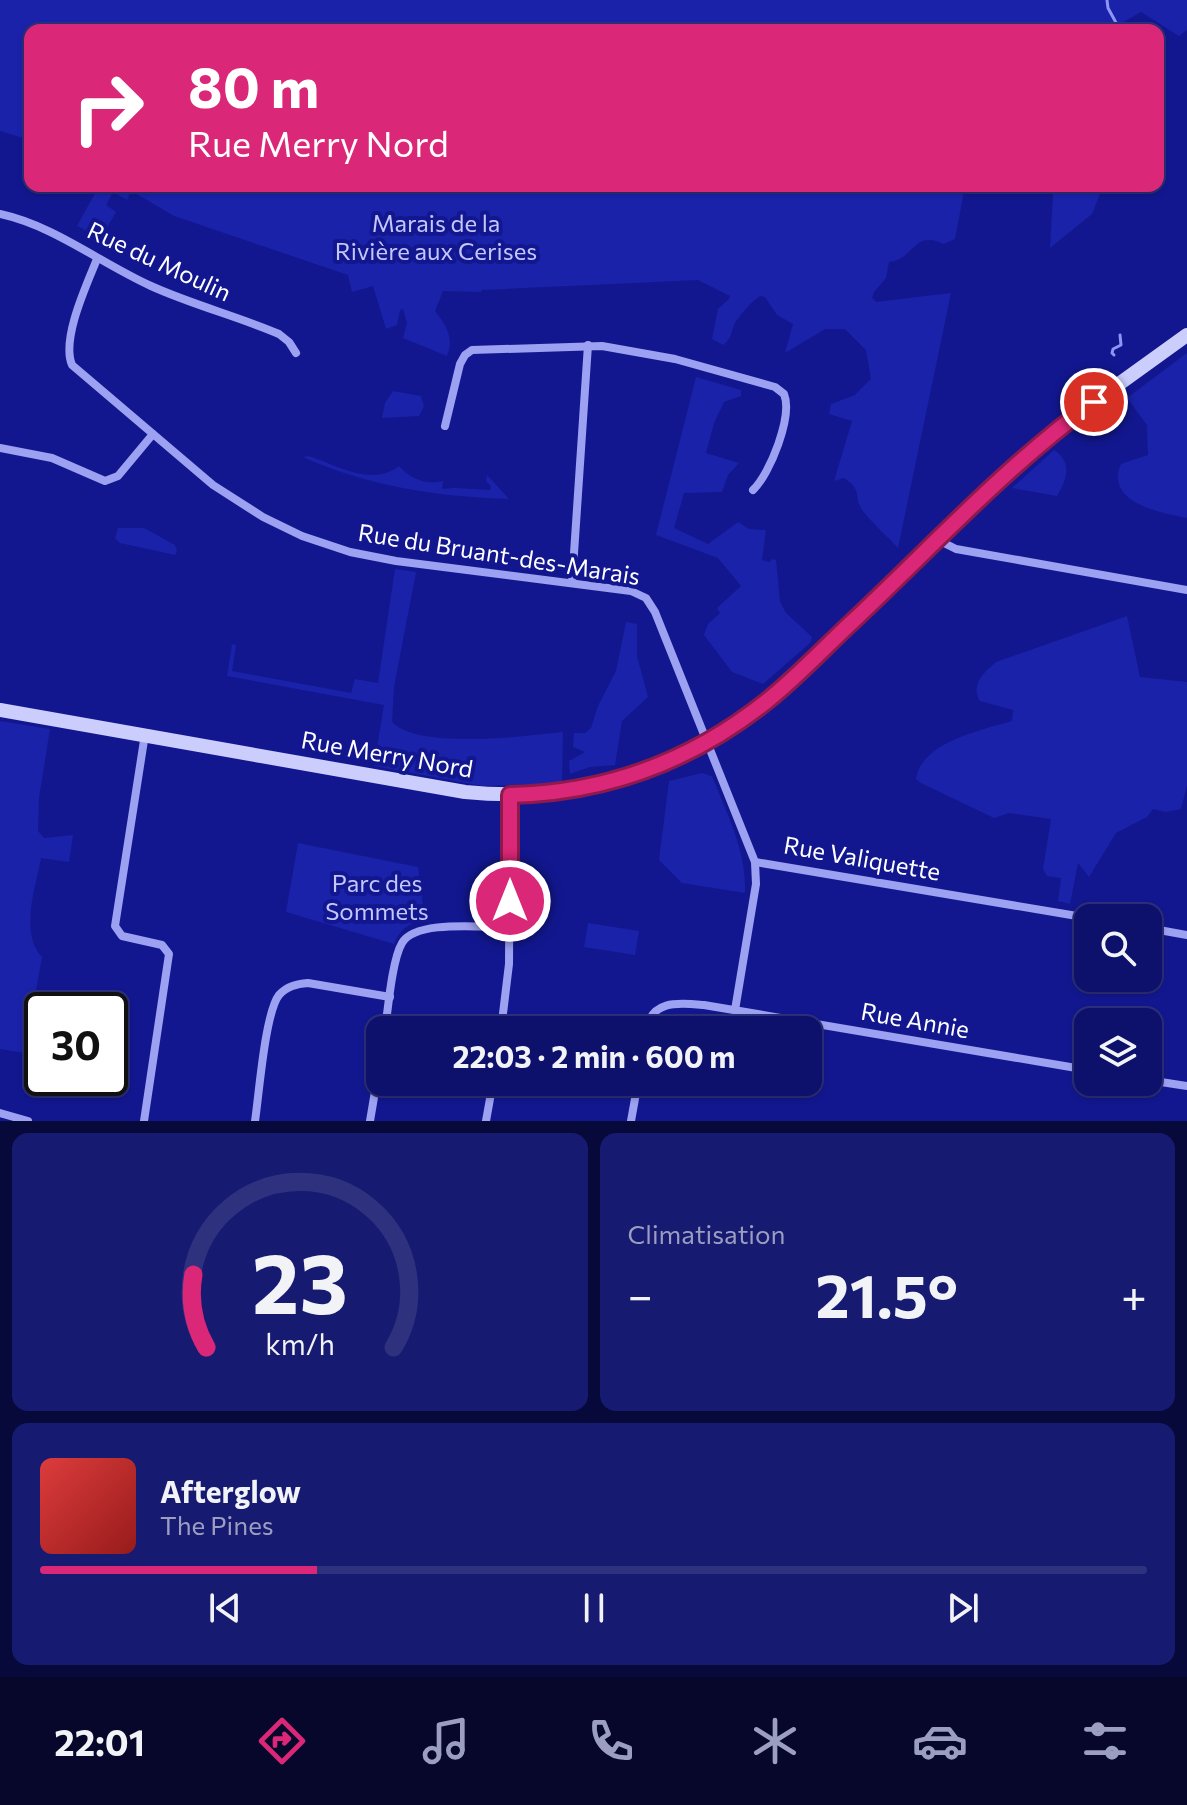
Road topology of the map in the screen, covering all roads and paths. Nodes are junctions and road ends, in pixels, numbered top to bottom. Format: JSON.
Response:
{"nodes":[{"id":1,"x":0,"y":214,"type":"edge"},
{"id":2,"x":97,"y":259,"type":"junction"},
{"id":3,"x":1187,"y":335,"type":"edge"},
{"id":4,"x":588,"y":345,"type":"junction"},
{"id":5,"x":296,"y":353,"type":"dead end"},
{"id":6,"x":445,"y":426,"type":"dead end"},
{"id":7,"x":153,"y":434,"type":"junction"},
{"id":8,"x":0,"y":448,"type":"edge"},
{"id":9,"x":753,"y":490,"type":"dead end"},
{"id":10,"x":938,"y":540,"type":"junction"},
{"id":11,"x":572,"y":583,"type":"junction"},
{"id":12,"x":1187,"y":590,"type":"edge"},
{"id":13,"x":0,"y":710,"type":"edge"},
{"id":14,"x":145,"y":734,"type":"junction"},
{"id":15,"x":708,"y":742,"type":"junction"},
{"id":16,"x":510,"y":795,"type":"junction"},
{"id":17,"x":755,"y":862,"type":"junction"},
{"id":18,"x":1074,"y":915,"type":"edge"},
{"id":19,"x":510,"y":927,"type":"junction"},
{"id":20,"x":1162,"y":931,"type":"edge"},
{"id":21,"x":1187,"y":935,"type":"edge"},
{"id":22,"x":390,"y":997,"type":"junction"},
{"id":23,"x":735,"y":1010,"type":"junction"},
{"id":24,"x":387,"y":1016,"type":"edge"},
{"id":25,"x":503,"y":1016,"type":"edge"},
{"id":26,"x":652,"y":1016,"type":"edge"},
{"id":27,"x":1074,"y":1068,"type":"edge"},
{"id":28,"x":1162,"y":1082,"type":"edge"},
{"id":29,"x":1187,"y":1086,"type":"edge"},
{"id":30,"x":374,"y":1096,"type":"edge"},
{"id":31,"x":490,"y":1096,"type":"edge"},
{"id":32,"x":635,"y":1096,"type":"edge"},
{"id":33,"x":0,"y":1113,"type":"edge"},
{"id":34,"x":28,"y":1121,"type":"edge"},
{"id":35,"x":144,"y":1121,"type":"edge"},
{"id":36,"x":255,"y":1121,"type":"edge"},
{"id":37,"x":370,"y":1121,"type":"edge"},
{"id":38,"x":486,"y":1121,"type":"edge"},
{"id":39,"x":631,"y":1121,"type":"edge"}],
"edges":[{"from":1,"to":2,"type":"street","name":"Rue du Moulin"},
{"from":2,"to":5,"type":"street","name":"Rue du Moulin"},
{"from":2,"to":7,"type":"street","name":"Rue du Bruant-des-Marais"},
{"from":3,"to":10,"type":"main road","name":"Rue Merry Nord"},
{"from":4,"to":6,"type":"street"},
{"from":4,"to":9,"type":"street"},
{"from":4,"to":11,"type":"street"},
{"from":7,"to":8,"type":"street"},
{"from":7,"to":11,"type":"street","name":"Rue du Bruant-des-Marais"},
{"from":10,"to":12,"type":"street"},
{"from":10,"to":15,"type":"main road","name":"Rue Merry Nord"},
{"from":11,"to":15,"type":"street","name":"Rue du Bruant-des-Marais"},
{"from":13,"to":14,"type":"main road","name":"Rue Merry Nord"},
{"from":14,"to":16,"type":"main road","name":"Rue Merry Nord"},
{"from":14,"to":35,"type":"street"},
{"from":15,"to":16,"type":"main road","name":"Rue Merry Nord"},
{"from":15,"to":17,"type":"street","name":"Rue Valiquette"},
{"from":16,"to":19,"type":"street"},
{"from":17,"to":18,"type":"street","name":"Rue Valiquette"},
{"from":17,"to":23,"type":"street"},
{"from":19,"to":22,"type":"street"},
{"from":19,"to":25,"type":"street"},
{"from":20,"to":21,"type":"street"},
{"from":22,"to":24,"type":"street"},
{"from":22,"to":36,"type":"street"},
{"from":23,"to":26,"type":"street","name":"Rue Annie"},
{"from":23,"to":27,"type":"street","name":"Rue Annie"},
{"from":28,"to":29,"type":"street"},
{"from":30,"to":37,"type":"street"},
{"from":31,"to":38,"type":"street"},
{"from":32,"to":39,"type":"street"},
{"from":33,"to":34,"type":"street"}]}
